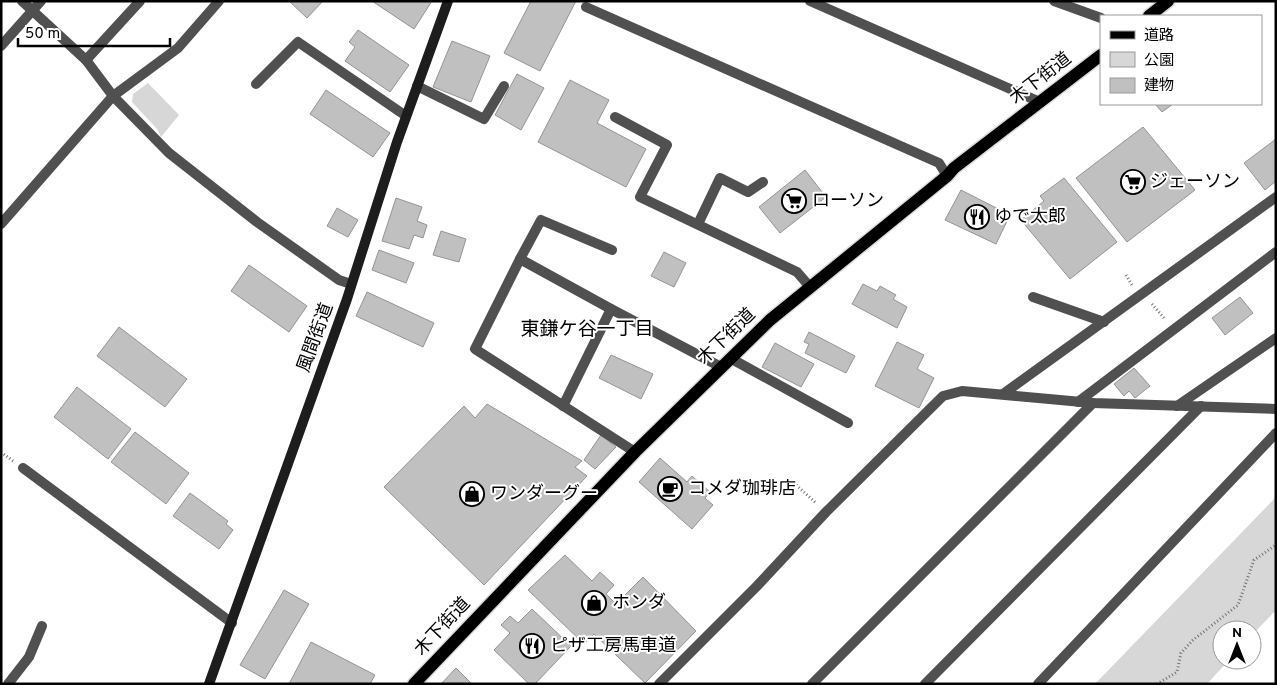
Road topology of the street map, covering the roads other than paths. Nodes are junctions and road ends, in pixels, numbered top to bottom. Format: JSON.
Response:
{"nodes":[{"id":1,"x":22,"y":1,"type":"edge"},
{"id":2,"x":41,"y":1,"type":"edge"},
{"id":3,"x":140,"y":1,"type":"edge"},
{"id":4,"x":219,"y":1,"type":"edge"},
{"id":5,"x":448,"y":1,"type":"edge"},
{"id":6,"x":810,"y":1,"type":"edge"},
{"id":7,"x":1054,"y":1,"type":"edge"},
{"id":8,"x":1168,"y":1,"type":"edge"},
{"id":9,"x":586,"y":7,"type":"dead end"},
{"id":10,"x":32,"y":11,"type":"junction"},
{"id":11,"x":1151,"y":15,"type":"edge"},
{"id":12,"x":1100,"y":18,"type":"edge"},
{"id":13,"x":1,"y":46,"type":"edge"},
{"id":14,"x":1100,"y":56,"type":"edge"},
{"id":15,"x":86,"y":60,"type":"junction"},
{"id":16,"x":256,"y":84,"type":"dead end"},
{"id":17,"x":417,"y":86,"type":"junction"},
{"id":18,"x":504,"y":86,"type":"dead end"},
{"id":19,"x":113,"y":96,"type":"junction"},
{"id":20,"x":1040,"y":102,"type":"junction"},
{"id":21,"x":406,"y":116,"type":"junction"},
{"id":22,"x":615,"y":117,"type":"dead end"},
{"id":23,"x":947,"y":176,"type":"junction"},
{"id":24,"x":763,"y":182,"type":"dead end"},
{"id":25,"x":1276,"y":197,"type":"edge"},
{"id":26,"x":1,"y":224,"type":"edge"},
{"id":27,"x":698,"y":224,"type":"junction"},
{"id":28,"x":612,"y":250,"type":"dead end"},
{"id":29,"x":1276,"y":252,"type":"edge"},
{"id":30,"x":520,"y":259,"type":"junction"},
{"id":31,"x":351,"y":284,"type":"junction"},
{"id":32,"x":810,"y":287,"type":"junction"},
{"id":33,"x":1033,"y":298,"type":"dead end"},
{"id":34,"x":611,"y":309,"type":"junction"},
{"id":35,"x":1104,"y":322,"type":"junction"},
{"id":36,"x":1276,"y":338,"type":"edge"},
{"id":37,"x":730,"y":358,"type":"junction"},
{"id":38,"x":720,"y":367,"type":"junction"},
{"id":39,"x":1003,"y":394,"type":"junction"},
{"id":40,"x":1078,"y":402,"type":"junction"},
{"id":41,"x":1093,"y":403,"type":"junction"},
{"id":42,"x":563,"y":406,"type":"junction"},
{"id":43,"x":1176,"y":406,"type":"junction"},
{"id":44,"x":1201,"y":406,"type":"junction"},
{"id":45,"x":1276,"y":409,"type":"edge"},
{"id":46,"x":848,"y":424,"type":"dead end"},
{"id":47,"x":1276,"y":433,"type":"edge"},
{"id":48,"x":635,"y":452,"type":"junction"},
{"id":49,"x":22,"y":468,"type":"dead end"},
{"id":50,"x":232,"y":623,"type":"junction"},
{"id":51,"x":42,"y":626,"type":"dead end"},
{"id":52,"x":8,"y":684,"type":"edge"},
{"id":53,"x":209,"y":684,"type":"edge"},
{"id":54,"x":414,"y":684,"type":"edge"},
{"id":55,"x":659,"y":684,"type":"edge"},
{"id":56,"x":812,"y":684,"type":"edge"},
{"id":57,"x":925,"y":684,"type":"edge"},
{"id":58,"x":1038,"y":684,"type":"edge"}],
"edges":[{"from":1,"to":10,"type":"street"},
{"from":2,"to":10,"type":"street"},
{"from":3,"to":15,"type":"street"},
{"from":4,"to":19,"type":"street"},
{"from":5,"to":17,"type":"street","name":"風間街道"},
{"from":6,"to":20,"type":"street"},
{"from":7,"to":12,"type":"street"},
{"from":8,"to":11,"type":"main road"},
{"from":9,"to":23,"type":"street"},
{"from":10,"to":13,"type":"street"},
{"from":10,"to":15,"type":"street"},
{"from":14,"to":20,"type":"main road","name":"木下街道"},
{"from":15,"to":19,"type":"street"},
{"from":16,"to":21,"type":"street"},
{"from":17,"to":18,"type":"street"},
{"from":17,"to":21,"type":"street","name":"風間街道"},
{"from":19,"to":26,"type":"street"},
{"from":19,"to":31,"type":"street"},
{"from":20,"to":23,"type":"main road","name":"木下街道"},
{"from":21,"to":31,"type":"street","name":"風間街道"},
{"from":22,"to":27,"type":"street"},
{"from":23,"to":32,"type":"main road","name":"木下街道"},
{"from":24,"to":27,"type":"street"},
{"from":25,"to":35,"type":"street"},
{"from":27,"to":32,"type":"street"},
{"from":28,"to":30,"type":"street"},
{"from":29,"to":40,"type":"street"},
{"from":30,"to":34,"type":"street"},
{"from":30,"to":42,"type":"street"},
{"from":31,"to":50,"type":"street","name":"風間街道"},
{"from":32,"to":37,"type":"main road","name":"木下街道"},
{"from":33,"to":35,"type":"street"},
{"from":34,"to":38,"type":"street"},
{"from":34,"to":42,"type":"street"},
{"from":35,"to":39,"type":"street"},
{"from":36,"to":43,"type":"street"},
{"from":37,"to":38,"type":"main road","name":"木下街道"},
{"from":37,"to":46,"type":"street"},
{"from":38,"to":48,"type":"main road","name":"木下街道"},
{"from":39,"to":40,"type":"street"},
{"from":39,"to":55,"type":"street"},
{"from":40,"to":41,"type":"street"},
{"from":41,"to":43,"type":"street"},
{"from":41,"to":56,"type":"street"},
{"from":42,"to":48,"type":"street"},
{"from":43,"to":44,"type":"street"},
{"from":44,"to":45,"type":"street"},
{"from":44,"to":57,"type":"street"},
{"from":47,"to":58,"type":"street"},
{"from":48,"to":54,"type":"main road","name":"木下街道"},
{"from":49,"to":50,"type":"street"},
{"from":50,"to":53,"type":"street","name":"風間街道"},
{"from":51,"to":52,"type":"street"}]}
